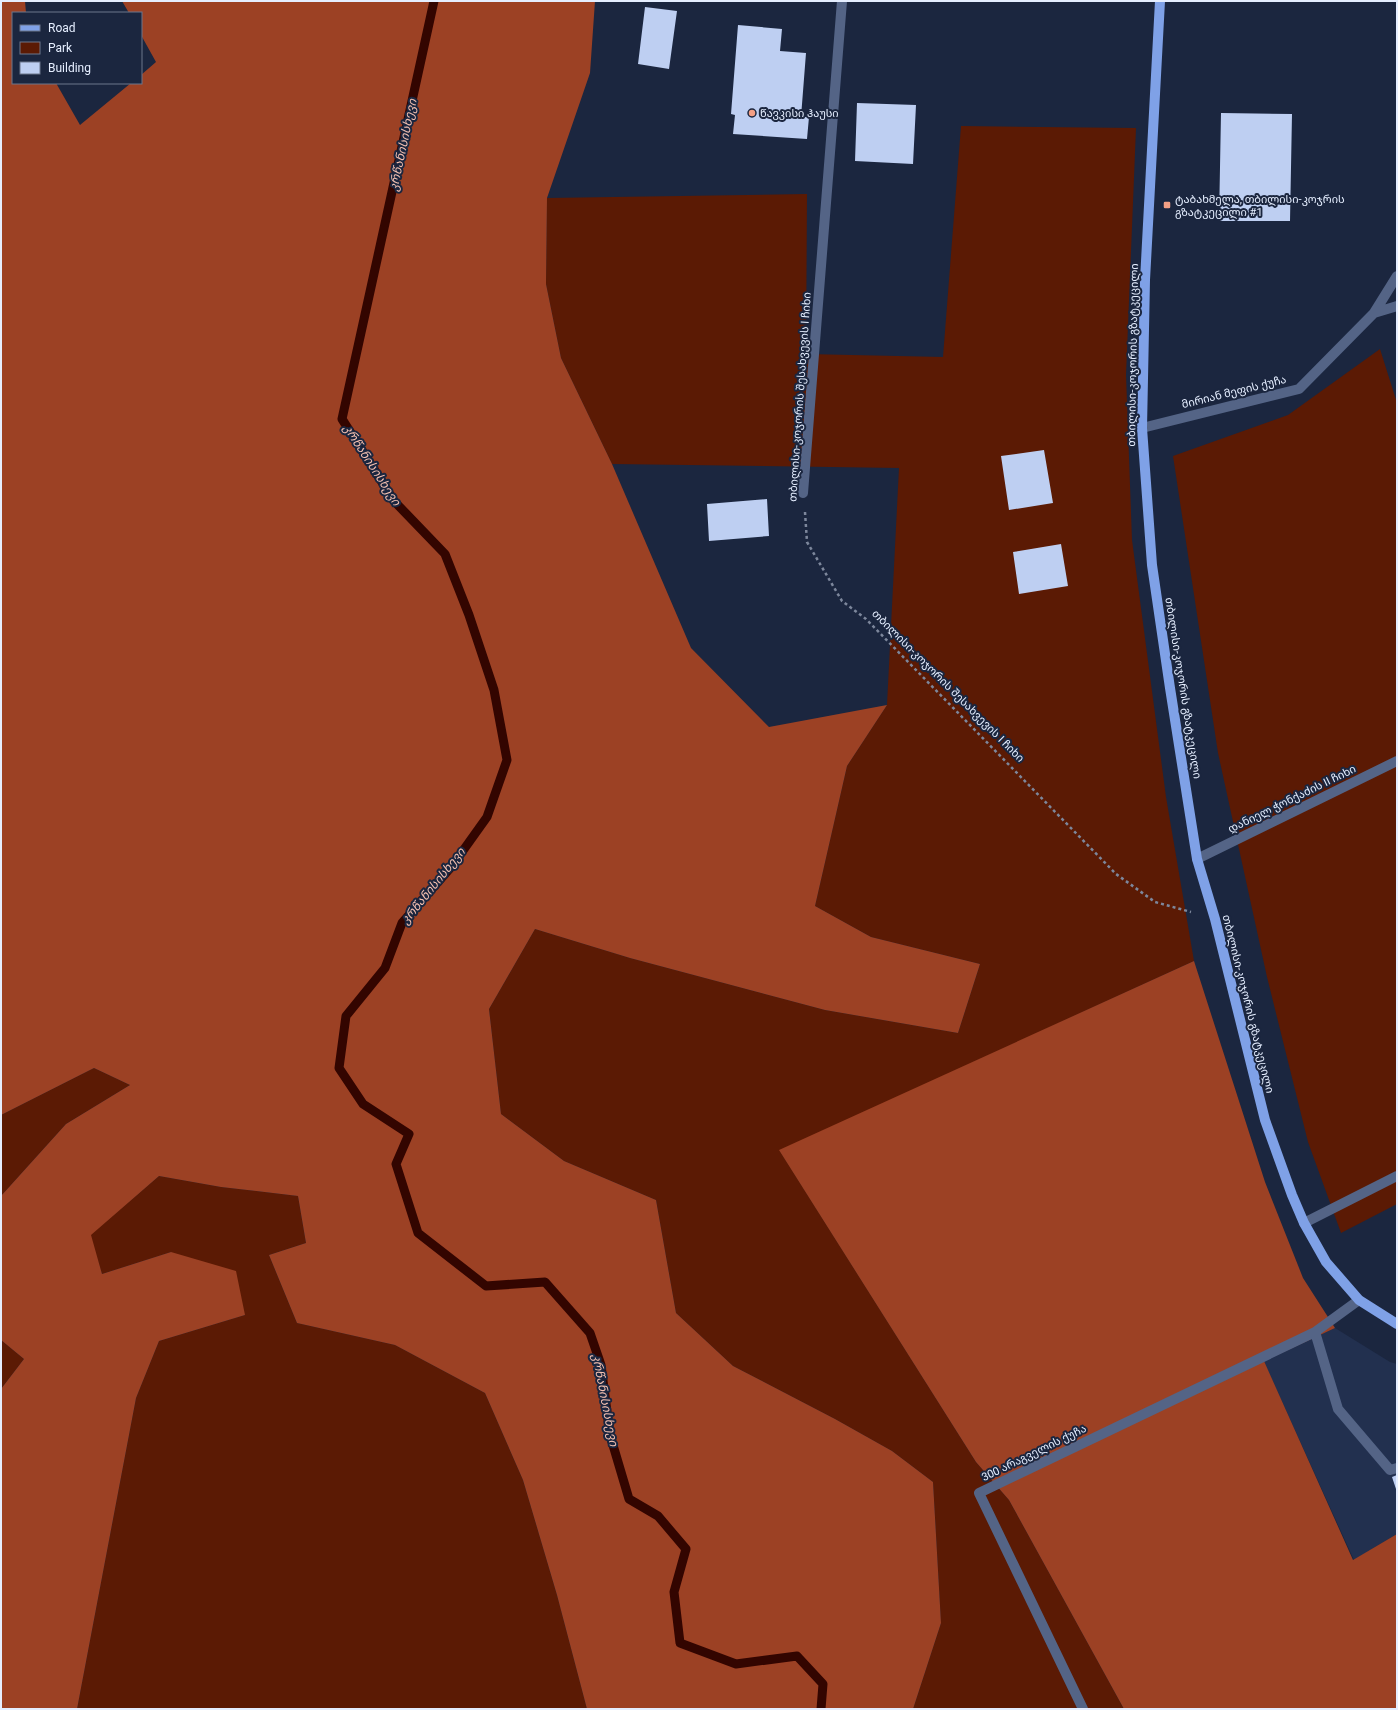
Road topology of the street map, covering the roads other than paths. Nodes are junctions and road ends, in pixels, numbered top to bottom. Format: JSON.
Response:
{"nodes":[{"id":1,"x":842,"y":1,"type":"edge"},
{"id":2,"x":1160,"y":1,"type":"edge"},
{"id":3,"x":1397,"y":276,"type":"edge"},
{"id":4,"x":1397,"y":306,"type":"edge"},
{"id":5,"x":1374,"y":313,"type":"junction"},
{"id":6,"x":1142,"y":428,"type":"junction"},
{"id":7,"x":803,"y":493,"type":"road end"},
{"id":8,"x":1397,"y":761,"type":"edge"},
{"id":9,"x":1197,"y":859,"type":"junction"},
{"id":10,"x":1397,"y":1176,"type":"edge"},
{"id":11,"x":1304,"y":1223,"type":"junction"},
{"id":12,"x":1359,"y":1300,"type":"junction"},
{"id":13,"x":1397,"y":1324,"type":"edge"},
{"id":14,"x":1315,"y":1332,"type":"junction"},
{"id":15,"x":1397,"y":1468,"type":"edge"},
{"id":16,"x":1083,"y":1709,"type":"edge"}],
"edges":[{"from":1,"to":7,"type":"street","name":"თბილისი-კოჯორის შესახვევის I ჩიხი"},
{"from":2,"to":6,"type":"main road","name":"თბილისი-კოჯორის გზატკეცილი"},
{"from":3,"to":5,"type":"street"},
{"from":4,"to":5,"type":"street","name":"მირიან მეფის ქუჩა"},
{"from":5,"to":6,"type":"street","name":"მირიან მეფის ქუჩა"},
{"from":6,"to":9,"type":"main road","name":"თბილისი-კოჯორის გზატკეცილი"},
{"from":8,"to":9,"type":"street","name":"დანიელ ჭონქაძის II ჩიხი"},
{"from":9,"to":11,"type":"main road","name":"თბილისი-კოჯორის გზატკეცილი"},
{"from":10,"to":11,"type":"street"},
{"from":11,"to":12,"type":"main road","name":"თბილისი-კოჯორის გზატკეცილი"},
{"from":12,"to":13,"type":"main road","name":"თბილისი-კოჯორის გზატკეცილი"},
{"from":12,"to":14,"type":"street"},
{"from":14,"to":15,"type":"street"},
{"from":14,"to":16,"type":"street","name":"300 არაგველის ქუჩა"}]}
